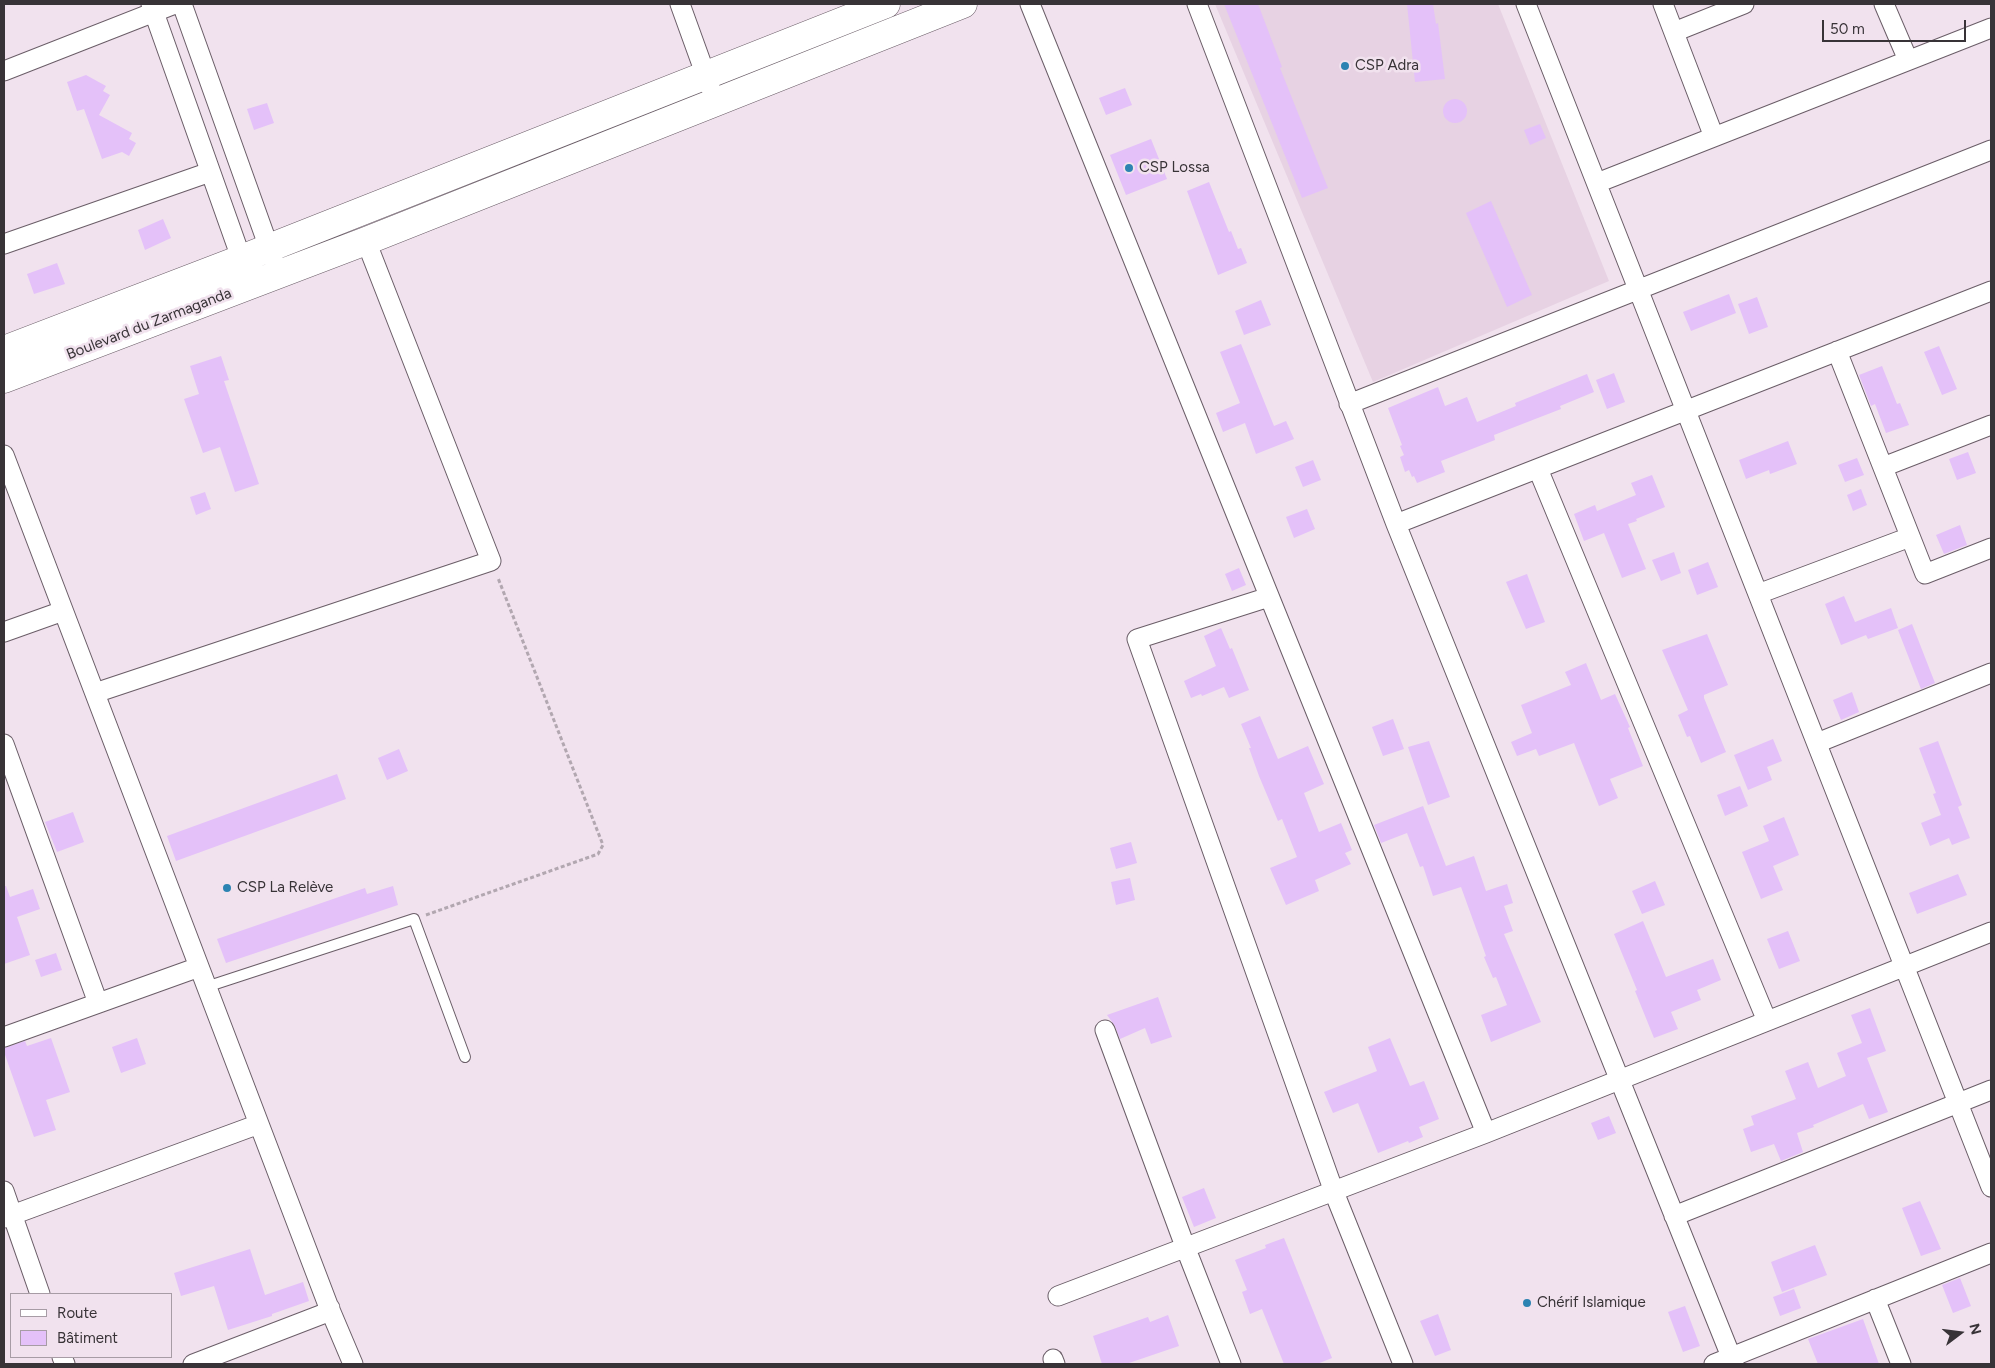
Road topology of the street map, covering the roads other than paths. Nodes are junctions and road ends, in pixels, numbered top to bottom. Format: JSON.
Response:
{"nodes":[{"id":1,"x":175,"y":4,"type":"edge"},
{"id":2,"x":182,"y":4,"type":"edge"},
{"id":3,"x":680,"y":4,"type":"edge"},
{"id":4,"x":886,"y":4,"type":"edge"},
{"id":5,"x":963,"y":4,"type":"edge"},
{"id":6,"x":1030,"y":4,"type":"edge"},
{"id":7,"x":1197,"y":4,"type":"edge"},
{"id":8,"x":1526,"y":4,"type":"edge"},
{"id":9,"x":1663,"y":4,"type":"edge"},
{"id":10,"x":1744,"y":4,"type":"edge"},
{"id":11,"x":1884,"y":4,"type":"edge"},
{"id":12,"x":152,"y":8,"type":"edge"},
{"id":13,"x":935,"y":9,"type":"edge"},
{"id":14,"x":1991,"y":28,"type":"edge"},
{"id":15,"x":1674,"y":32,"type":"junction"},
{"id":16,"x":1908,"y":60,"type":"junction"},
{"id":17,"x":5,"y":66,"type":"edge"},
{"id":18,"x":706,"y":75,"type":"junction"},
{"id":19,"x":716,"y":102,"type":"junction"},
{"id":20,"x":1714,"y":137,"type":"junction"},
{"id":21,"x":1991,"y":150,"type":"edge"},
{"id":22,"x":210,"y":172,"type":"junction"},
{"id":23,"x":1597,"y":183,"type":"junction"},
{"id":24,"x":366,"y":241,"type":"junction"},
{"id":25,"x":4,"y":244,"type":"edge"},
{"id":26,"x":269,"y":248,"type":"junction"},
{"id":27,"x":241,"y":259,"type":"junction"},
{"id":28,"x":286,"y":271,"type":"junction"},
{"id":29,"x":251,"y":285,"type":"junction"},
{"id":30,"x":1638,"y":290,"type":"junction"},
{"id":31,"x":1991,"y":291,"type":"edge"},
{"id":32,"x":4,"y":350,"type":"edge"},
{"id":33,"x":1837,"y":352,"type":"junction"},
{"id":34,"x":4,"y":379,"type":"edge"},
{"id":35,"x":1349,"y":404,"type":"junction"},
{"id":36,"x":1686,"y":410,"type":"junction"},
{"id":37,"x":1991,"y":425,"type":"edge"},
{"id":38,"x":4,"y":456,"type":"edge"},
{"id":39,"x":1883,"y":467,"type":"junction"},
{"id":40,"x":1538,"y":469,"type":"junction"},
{"id":41,"x":1396,"y":524,"type":"junction"},
{"id":42,"x":1910,"y":537,"type":"junction"},
{"id":43,"x":1991,"y":548,"type":"edge"},
{"id":44,"x":1758,"y":594,"type":"junction"},
{"id":45,"x":1269,"y":597,"type":"junction"},
{"id":46,"x":63,"y":611,"type":"junction"},
{"id":47,"x":4,"y":632,"type":"edge"},
{"id":48,"x":1991,"y":673,"type":"edge"},
{"id":49,"x":94,"y":693,"type":"junction"},
{"id":50,"x":1817,"y":743,"type":"junction"},
{"id":51,"x":4,"y":744,"type":"edge"},
{"id":52,"x":1991,"y":932,"type":"edge"},
{"id":53,"x":1905,"y":966,"type":"junction"},
{"id":54,"x":199,"y":967,"type":"junction"},
{"id":55,"x":206,"y":987,"type":"junction"},
{"id":56,"x":98,"y":1003,"type":"junction"},
{"id":57,"x":1767,"y":1021,"type":"junction"},
{"id":58,"x":1105,"y":1030,"type":"dead end"},
{"id":59,"x":4,"y":1037,"type":"edge"},
{"id":60,"x":466,"y":1058,"type":"dead end"},
{"id":61,"x":1619,"y":1080,"type":"junction"},
{"id":62,"x":1991,"y":1090,"type":"edge"},
{"id":63,"x":1959,"y":1103,"type":"junction"},
{"id":64,"x":259,"y":1124,"type":"junction"},
{"id":65,"x":1486,"y":1134,"type":"junction"},
{"id":66,"x":1991,"y":1187,"type":"edge"},
{"id":67,"x":4,"y":1191,"type":"edge"},
{"id":68,"x":1334,"y":1192,"type":"junction"},
{"id":69,"x":8,"y":1216,"type":"edge"},
{"id":70,"x":1674,"y":1216,"type":"junction"},
{"id":71,"x":1186,"y":1249,"type":"junction"},
{"id":72,"x":1991,"y":1253,"type":"edge"},
{"id":73,"x":40,"y":1293,"type":"edge"},
{"id":74,"x":1058,"y":1296,"type":"dead end"},
{"id":75,"x":1876,"y":1300,"type":"junction"},
{"id":76,"x":330,"y":1308,"type":"junction"},
{"id":77,"x":1727,"y":1362,"type":"edge"},
{"id":78,"x":193,"y":1364,"type":"edge"},
{"id":79,"x":353,"y":1364,"type":"edge"},
{"id":80,"x":1231,"y":1364,"type":"edge"},
{"id":81,"x":1403,"y":1364,"type":"edge"},
{"id":82,"x":1901,"y":1364,"type":"edge"}],
"edges":[{"from":1,"to":12,"type":"street"},
{"from":2,"to":26,"type":"street"},
{"from":3,"to":18,"type":"street"},
{"from":4,"to":18,"type":"main road","name":"Boulevard du Zarmaganda"},
{"from":5,"to":13,"type":"main road","name":"Boulevard du Zarmaganda"},
{"from":6,"to":45,"type":"street"},
{"from":7,"to":35,"type":"street"},
{"from":8,"to":23,"type":"street"},
{"from":9,"to":15,"type":"street"},
{"from":10,"to":15,"type":"street"},
{"from":11,"to":16,"type":"street"},
{"from":12,"to":17,"type":"street"},
{"from":12,"to":22,"type":"street"},
{"from":13,"to":19,"type":"main road","name":"Boulevard du Zarmaganda"},
{"from":14,"to":16,"type":"street"},
{"from":15,"to":20,"type":"street"},
{"from":16,"to":20,"type":"street"},
{"from":18,"to":19,"type":"street"},
{"from":18,"to":26,"type":"main road","name":"Boulevard du Zarmaganda"},
{"from":19,"to":24,"type":"main road","name":"Boulevard du Zarmaganda"},
{"from":20,"to":23,"type":"street"},
{"from":21,"to":30,"type":"street"},
{"from":22,"to":25,"type":"street"},
{"from":22,"to":27,"type":"street"},
{"from":23,"to":30,"type":"street"},
{"from":24,"to":28,"type":"main road","name":"Boulevard du Zarmaganda"},
{"from":24,"to":49,"type":"street"},
{"from":26,"to":27,"type":"main road","name":"Boulevard du Zarmaganda"},
{"from":26,"to":28,"type":"street"},
{"from":27,"to":29,"type":"street"},
{"from":27,"to":32,"type":"main road","name":"Boulevard du Zarmaganda"},
{"from":28,"to":29,"type":"main road","name":"Boulevard du Zarmaganda"},
{"from":29,"to":34,"type":"main road","name":"Boulevard du Zarmaganda"},
{"from":30,"to":35,"type":"street"},
{"from":30,"to":36,"type":"street"},
{"from":31,"to":33,"type":"street"},
{"from":33,"to":36,"type":"street"},
{"from":33,"to":39,"type":"street"},
{"from":35,"to":41,"type":"street"},
{"from":36,"to":40,"type":"street"},
{"from":36,"to":44,"type":"street"},
{"from":37,"to":39,"type":"street"},
{"from":38,"to":46,"type":"street"},
{"from":39,"to":42,"type":"street"},
{"from":40,"to":41,"type":"street"},
{"from":40,"to":57,"type":"street"},
{"from":41,"to":61,"type":"street"},
{"from":42,"to":43,"type":"street"},
{"from":42,"to":44,"type":"street"},
{"from":44,"to":50,"type":"street"},
{"from":45,"to":65,"type":"street"},
{"from":45,"to":68,"type":"street"},
{"from":46,"to":47,"type":"street"},
{"from":46,"to":49,"type":"street"},
{"from":48,"to":50,"type":"street"},
{"from":49,"to":54,"type":"street"},
{"from":50,"to":53,"type":"street"},
{"from":51,"to":56,"type":"street"},
{"from":52,"to":53,"type":"street"},
{"from":53,"to":57,"type":"street"},
{"from":53,"to":63,"type":"street"},
{"from":54,"to":55,"type":"street"},
{"from":54,"to":56,"type":"street"},
{"from":55,"to":60,"type":"lane"},
{"from":55,"to":64,"type":"street"},
{"from":56,"to":59,"type":"street"},
{"from":57,"to":61,"type":"street"},
{"from":58,"to":71,"type":"street"},
{"from":61,"to":65,"type":"street"},
{"from":61,"to":70,"type":"street"},
{"from":62,"to":63,"type":"street"},
{"from":63,"to":66,"type":"street"},
{"from":63,"to":70,"type":"street"},
{"from":64,"to":69,"type":"street"},
{"from":64,"to":76,"type":"street"},
{"from":65,"to":68,"type":"street"},
{"from":67,"to":69,"type":"street"},
{"from":68,"to":71,"type":"street"},
{"from":68,"to":81,"type":"street"},
{"from":69,"to":73,"type":"street"},
{"from":70,"to":77,"type":"street"},
{"from":71,"to":74,"type":"street"},
{"from":71,"to":80,"type":"street"},
{"from":72,"to":75,"type":"street"},
{"from":75,"to":77,"type":"street"},
{"from":75,"to":82,"type":"street"},
{"from":76,"to":78,"type":"street"},
{"from":76,"to":79,"type":"street"}]}
